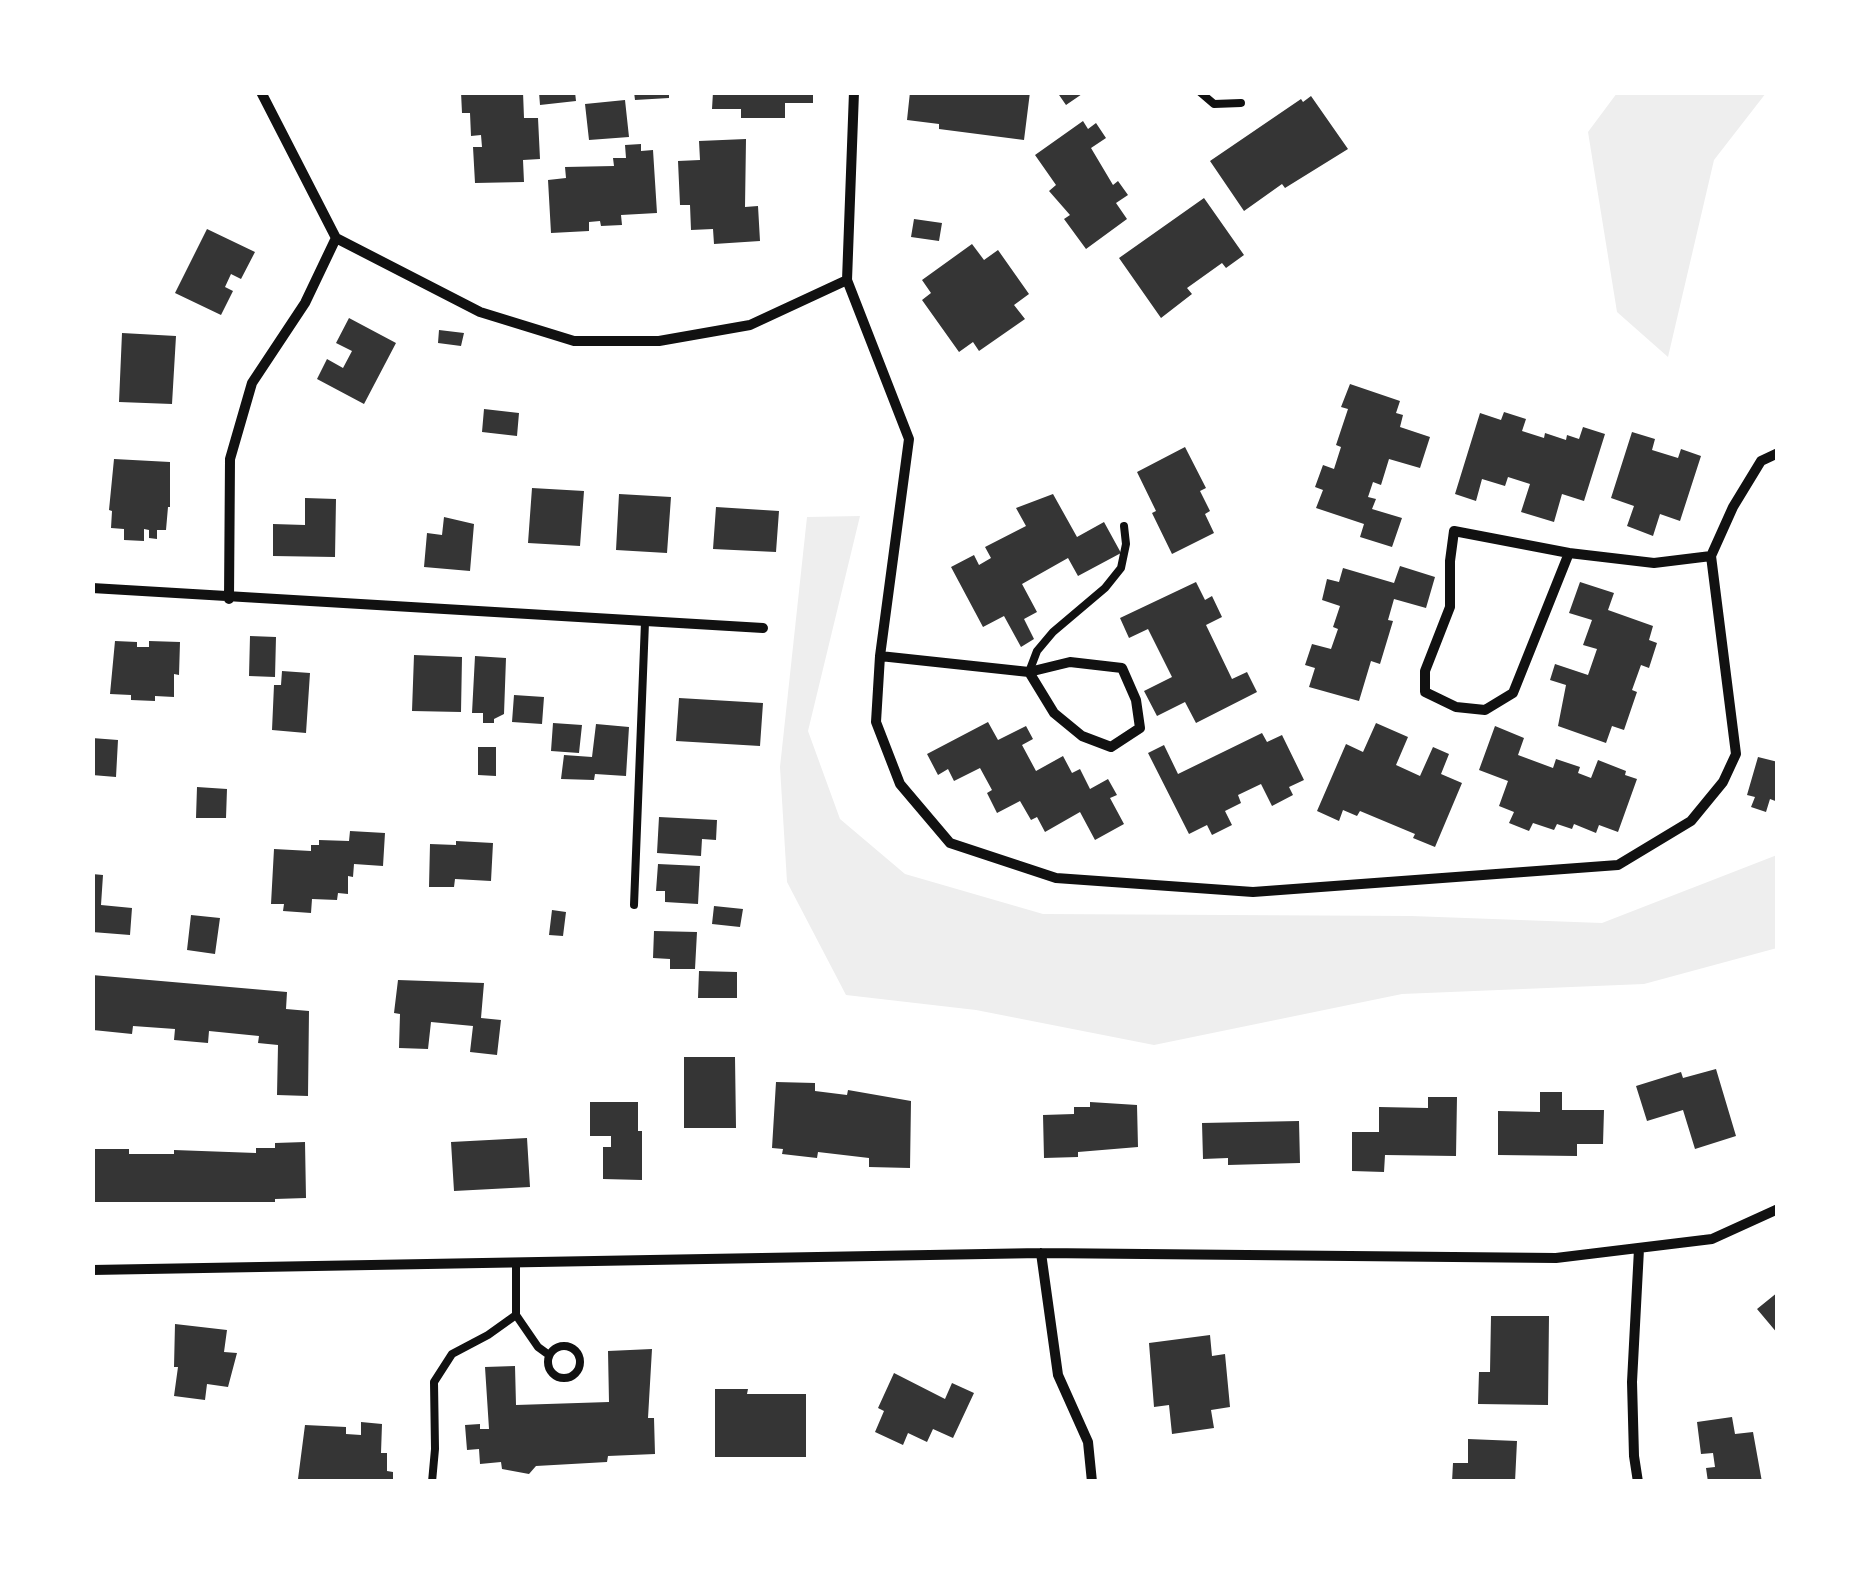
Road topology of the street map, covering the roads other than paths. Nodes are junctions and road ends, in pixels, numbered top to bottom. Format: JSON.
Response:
{"nodes":[{"id":1,"x":261,"y":92,"type":"edge"},
{"id":2,"x":854,"y":92,"type":"edge"},
{"id":3,"x":1200,"y":92,"type":"edge"},
{"id":4,"x":1241,"y":102,"type":"dead end"},
{"id":5,"x":336,"y":238,"type":"junction"},
{"id":6,"x":847,"y":280,"type":"junction"},
{"id":7,"x":1778,"y":453,"type":"edge"},
{"id":8,"x":1124,"y":526,"type":"dead end"},
{"id":9,"x":1569,"y":553,"type":"junction"},
{"id":10,"x":1712,"y":556,"type":"junction"},
{"id":11,"x":92,"y":588,"type":"edge"},
{"id":12,"x":229,"y":598,"type":"junction"},
{"id":13,"x":645,"y":622,"type":"junction"},
{"id":14,"x":762,"y":628,"type":"dead end"},
{"id":15,"x":880,"y":656,"type":"junction"},
{"id":16,"x":1030,"y":672,"type":"junction"},
{"id":17,"x":634,"y":905,"type":"dead end"},
{"id":18,"x":1778,"y":1210,"type":"edge"},
{"id":19,"x":1639,"y":1249,"type":"junction"},
{"id":20,"x":1041,"y":1253,"type":"junction"},
{"id":21,"x":516,"y":1262,"type":"junction"},
{"id":22,"x":92,"y":1270,"type":"edge"},
{"id":23,"x":516,"y":1315,"type":"junction"},
{"id":24,"x":549,"y":1355,"type":"junction"},
{"id":25,"x":432,"y":1482,"type":"edge"},
{"id":26,"x":1092,"y":1482,"type":"edge"},
{"id":27,"x":1638,"y":1482,"type":"edge"}],
"edges":[{"from":1,"to":5,"type":"street"},
{"from":2,"to":6,"type":"street"},
{"from":3,"to":4,"type":"lane"},
{"from":5,"to":6,"type":"street"},
{"from":5,"to":12,"type":"street"},
{"from":6,"to":15,"type":"street"},
{"from":7,"to":10,"type":"street"},
{"from":8,"to":16,"type":"lane"},
{"from":9,"to":9,"type":"street"},
{"from":9,"to":10,"type":"street"},
{"from":10,"to":15,"type":"street"},
{"from":11,"to":12,"type":"street"},
{"from":12,"to":13,"type":"street"},
{"from":13,"to":14,"type":"street"},
{"from":13,"to":17,"type":"lane"},
{"from":15,"to":16,"type":"street"},
{"from":16,"to":16,"type":"street"},
{"from":18,"to":19,"type":"street"},
{"from":19,"to":20,"type":"street"},
{"from":19,"to":27,"type":"street"},
{"from":20,"to":21,"type":"street"},
{"from":20,"to":26,"type":"street"},
{"from":21,"to":22,"type":"street"},
{"from":21,"to":23,"type":"lane"},
{"from":23,"to":24,"type":"lane"},
{"from":23,"to":25,"type":"lane"},
{"from":24,"to":24,"type":"lane"}]}
